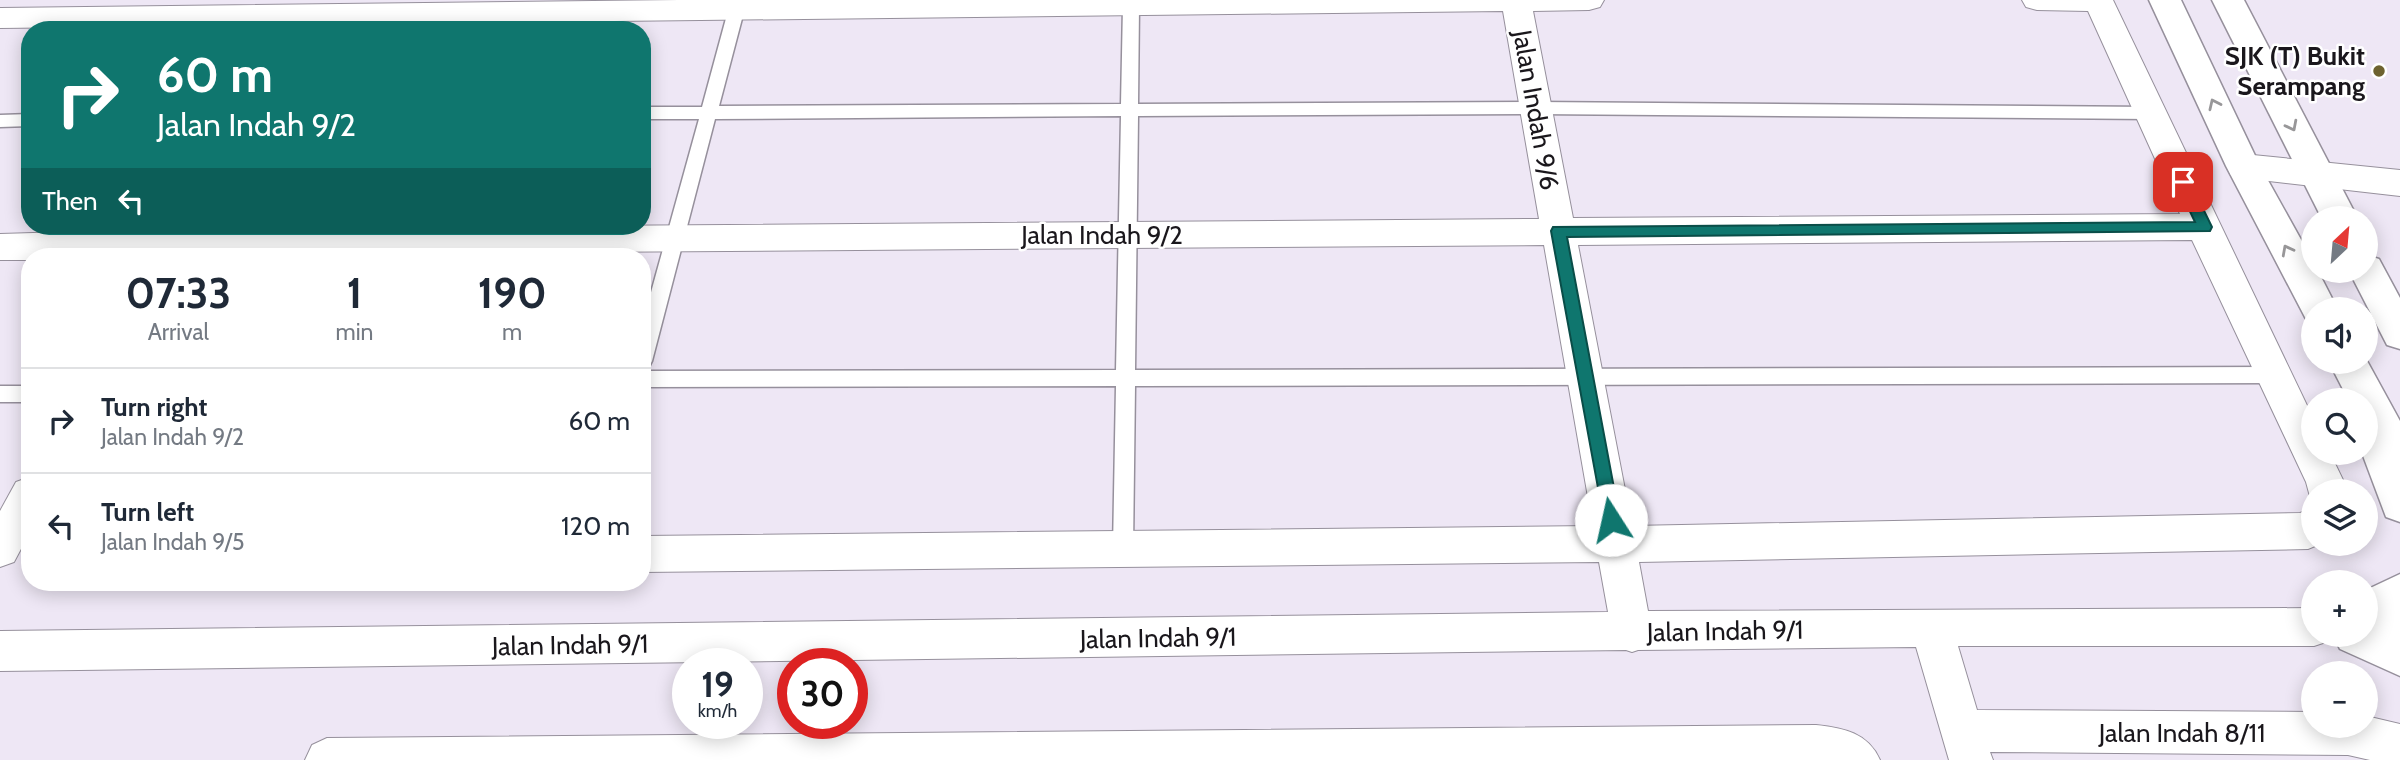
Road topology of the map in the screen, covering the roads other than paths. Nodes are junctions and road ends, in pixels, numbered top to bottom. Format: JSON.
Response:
{"nodes":[{"id":1,"x":1589,"y":0,"type":"edge"},
{"id":2,"x":2037,"y":0,"type":"edge"},
{"id":3,"x":2165,"y":0,"type":"edge"},
{"id":4,"x":2228,"y":0,"type":"edge"},
{"id":5,"x":1516,"y":1,"type":"edge"},
{"id":6,"x":2098,"y":1,"type":"edge"},
{"id":7,"x":1131,"y":6,"type":"junction"},
{"id":8,"x":736,"y":11,"type":"junction"},
{"id":9,"x":0,"y":18,"type":"edge"},
{"id":10,"x":171,"y":21,"type":"edge"},
{"id":11,"x":360,"y":21,"type":"edge"},
{"id":12,"x":1536,"y":108,"type":"junction"},
{"id":13,"x":1130,"y":110,"type":"junction"},
{"id":14,"x":651,"y":113,"type":"edge"},
{"id":15,"x":709,"y":113,"type":"junction"},
{"id":16,"x":2151,"y":113,"type":"junction"},
{"id":17,"x":21,"y":120,"type":"edge"},
{"id":18,"x":0,"y":121,"type":"edge"},
{"id":19,"x":2243,"y":166,"type":"junction"},
{"id":20,"x":2318,"y":175,"type":"junction"},
{"id":21,"x":2400,"y":183,"type":"edge"},
{"id":22,"x":2334,"y":206,"type":"edge"},
{"id":23,"x":2205,"y":227,"type":"junction"},
{"id":24,"x":1558,"y":231,"type":"junction"},
{"id":25,"x":1128,"y":235,"type":"junction"},
{"id":26,"x":675,"y":239,"type":"junction"},
{"id":27,"x":166,"y":242,"type":"edge"},
{"id":28,"x":0,"y":247,"type":"edge"},
{"id":29,"x":2374,"y":284,"type":"edge"},
{"id":30,"x":2313,"y":297,"type":"edge"},
{"id":31,"x":651,"y":328,"type":"edge"},
{"id":32,"x":2400,"y":334,"type":"edge"},
{"id":33,"x":2272,"y":375,"type":"junction"},
{"id":34,"x":2353,"y":376,"type":"edge"},
{"id":35,"x":1585,"y":377,"type":"junction"},
{"id":36,"x":1126,"y":378,"type":"junction"},
{"id":37,"x":651,"y":379,"type":"edge"},
{"id":38,"x":0,"y":394,"type":"edge"},
{"id":39,"x":21,"y":394,"type":"edge"},
{"id":40,"x":2378,"y":443,"type":"edge"},
{"id":41,"x":2400,"y":459,"type":"edge"},
{"id":42,"x":2324,"y":479,"type":"edge"},
{"id":43,"x":2400,"y":504,"type":"edge"},
{"id":44,"x":21,"y":510,"type":"edge"},
{"id":45,"x":2301,"y":531,"type":"edge"},
{"id":46,"x":1615,"y":544,"type":"junction"},
{"id":47,"x":0,"y":549,"type":"edge"},
{"id":48,"x":1123,"y":549,"type":"junction"},
{"id":49,"x":651,"y":554,"type":"edge"},
{"id":50,"x":21,"y":559,"type":"edge"},
{"id":51,"x":0,"y":560,"type":"edge"},
{"id":52,"x":2400,"y":594,"type":"edge"},
{"id":53,"x":2378,"y":606,"type":"edge"},
{"id":54,"x":1931,"y":627,"type":"junction"},
{"id":55,"x":2301,"y":627,"type":"edge"},
{"id":56,"x":2378,"y":628,"type":"edge"},
{"id":57,"x":2400,"y":629,"type":"edge"},
{"id":58,"x":1632,"y":633,"type":"junction"},
{"id":59,"x":2378,"y":645,"type":"edge"},
{"id":60,"x":1,"y":652,"type":"edge"},
{"id":61,"x":2400,"y":655,"type":"edge"},
{"id":62,"x":2400,"y":745,"type":"edge"},
{"id":63,"x":1967,"y":746,"type":"edge"},
{"id":64,"x":2201,"y":747,"type":"edge"},
{"id":65,"x":1085,"y":757,"type":"edge"},
{"id":66,"x":429,"y":759,"type":"edge"},
{"id":67,"x":327,"y":760,"type":"edge"},
{"id":68,"x":1858,"y":760,"type":"edge"}],
"edges":[{"from":1,"to":5,"type":"street"},
{"from":2,"to":6,"type":"street"},
{"from":19,"to":3,"type":"main road","one_way":true},
{"from":4,"to":20,"type":"main road","one_way":true},
{"from":5,"to":7,"type":"street"},
{"from":5,"to":12,"type":"street","name":"Jalan Indah 9/6"},
{"from":6,"to":16,"type":"street"},
{"from":7,"to":8,"type":"street"},
{"from":7,"to":13,"type":"lane"},
{"from":8,"to":11,"type":"street"},
{"from":8,"to":15,"type":"lane"},
{"from":9,"to":10,"type":"street"},
{"from":12,"to":13,"type":"lane"},
{"from":12,"to":16,"type":"lane"},
{"from":12,"to":24,"type":"street","name":"Jalan Indah 9/6"},
{"from":13,"to":15,"type":"lane"},
{"from":13,"to":25,"type":"lane"},
{"from":14,"to":15,"type":"lane"},
{"from":15,"to":26,"type":"lane"},
{"from":16,"to":23,"type":"street"},
{"from":17,"to":18,"type":"lane"},
{"from":19,"to":20,"type":"street"},
{"from":30,"to":19,"type":"main road","one_way":true},
{"from":20,"to":21,"type":"street"},
{"from":20,"to":22,"type":"main road"},
{"from":23,"to":24,"type":"street","name":"Jalan Indah 9/2"},
{"from":23,"to":33,"type":"street"},
{"from":24,"to":25,"type":"street","name":"Jalan Indah 9/2"},
{"from":24,"to":35,"type":"street","name":"Jalan Indah 9/6"},
{"from":25,"to":26,"type":"street","name":"Jalan Indah 9/2"},
{"from":25,"to":36,"type":"lane"},
{"from":26,"to":27,"type":"street","name":"Jalan Indah 9/2"},
{"from":26,"to":31,"type":"lane"},
{"from":27,"to":28,"type":"street","name":"Jalan Indah 9/2"},
{"from":29,"to":32,"type":"main road"},
{"from":33,"to":35,"type":"lane"},
{"from":33,"to":42,"type":"street"},
{"from":34,"to":41,"type":"main road"},
{"from":35,"to":36,"type":"lane"},
{"from":35,"to":46,"type":"street","name":"Jalan Indah 9/6"},
{"from":36,"to":37,"type":"lane"},
{"from":36,"to":48,"type":"lane"},
{"from":38,"to":39,"type":"lane"},
{"from":40,"to":43,"type":"main road"},
{"from":44,"to":47,"type":"street"},
{"from":45,"to":46,"type":"street"},
{"from":46,"to":48,"type":"street"},
{"from":46,"to":58,"type":"street","name":"Jalan Indah 9/6"},
{"from":48,"to":49,"type":"street"},
{"from":50,"to":51,"type":"street"},
{"from":52,"to":53,"type":"main road"},
{"from":54,"to":55,"type":"street","name":"Jalan Indah 9/1"},
{"from":54,"to":58,"type":"street","name":"Jalan Indah 9/1"},
{"from":54,"to":63,"type":"street"},
{"from":56,"to":57,"type":"street"},
{"from":58,"to":60,"type":"street","name":"Jalan Indah 9/1"},
{"from":59,"to":61,"type":"main road"},
{"from":62,"to":64,"type":"street","name":"Jalan Indah 8/11"},
{"from":63,"to":64,"type":"street","name":"Jalan Indah 8/11"},
{"from":65,"to":66,"type":"street"},
{"from":65,"to":68,"type":"street"},
{"from":66,"to":67,"type":"street"}]}
